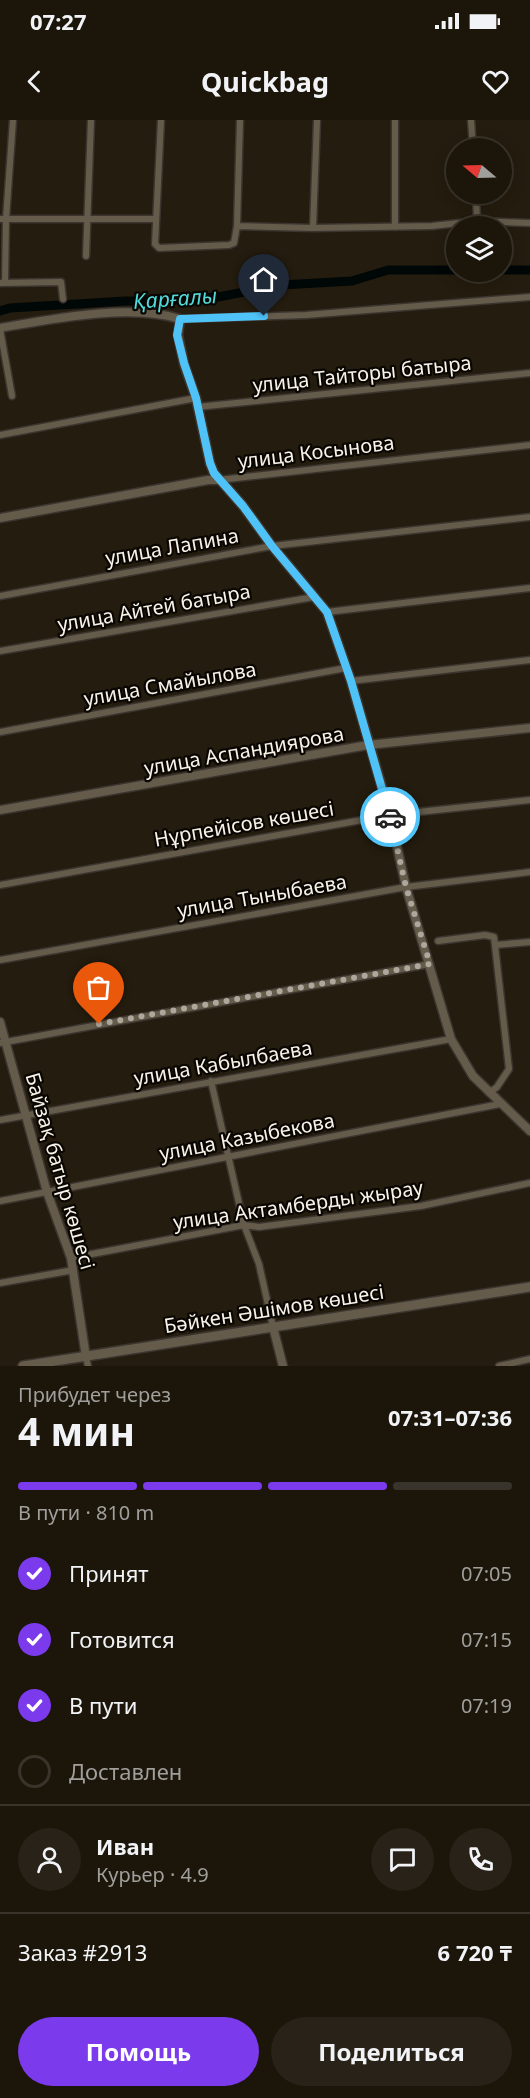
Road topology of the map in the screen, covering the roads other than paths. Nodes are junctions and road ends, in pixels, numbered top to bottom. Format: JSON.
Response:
{"nodes":[{"id":1,"x":13,"y":120,"type":"edge"},
{"id":2,"x":90,"y":120,"type":"edge"},
{"id":3,"x":161,"y":120,"type":"edge"},
{"id":4,"x":240,"y":120,"type":"edge"},
{"id":5,"x":317,"y":120,"type":"edge"},
{"id":6,"x":394,"y":120,"type":"edge"},
{"id":7,"x":471,"y":120,"type":"edge"},
{"id":8,"x":472,"y":138,"type":"edge"},
{"id":9,"x":3,"y":219,"type":"edge"},
{"id":10,"x":87,"y":219,"type":"junction"},
{"id":11,"x":154,"y":219,"type":"junction"},
{"id":12,"x":512,"y":222,"type":"edge"},
{"id":13,"x":530,"y":223,"type":"edge"},
{"id":14,"x":446,"y":224,"type":"edge"},
{"id":15,"x":237,"y":226,"type":"junction"},
{"id":16,"x":395,"y":227,"type":"junction"},
{"id":17,"x":313,"y":228,"type":"junction"},
{"id":18,"x":86,"y":256,"type":"dead end"},
{"id":19,"x":2,"y":283,"type":"edge"},
{"id":20,"x":530,"y":297,"type":"edge"},
{"id":21,"x":63,"y":299,"type":"dead end"},
{"id":22,"x":180,"y":319,"type":"junction"},
{"id":23,"x":0,"y":328,"type":"edge"},
{"id":24,"x":530,"y":373,"type":"edge"},
{"id":25,"x":12,"y":396,"type":"dead end"},
{"id":26,"x":196,"y":403,"type":"junction"},
{"id":27,"x":0,"y":435,"type":"edge"},
{"id":28,"x":530,"y":445,"type":"edge"},
{"id":29,"x":219,"y":480,"type":"junction"},
{"id":30,"x":530,"y":517,"type":"edge"},
{"id":31,"x":0,"y":518,"type":"edge"},
{"id":32,"x":272,"y":546,"type":"junction"},
{"id":33,"x":530,"y":588,"type":"edge"},
{"id":34,"x":0,"y":596,"type":"edge"},
{"id":35,"x":314,"y":597,"type":"junction"},
{"id":36,"x":327,"y":612,"type":"junction"},
{"id":37,"x":0,"y":651,"type":"edge"},
{"id":38,"x":530,"y":660,"type":"edge"},
{"id":39,"x":346,"y":668,"type":"junction"},
{"id":40,"x":351,"y":681,"type":"junction"},
{"id":41,"x":530,"y":728,"type":"edge"},
{"id":42,"x":0,"y":732,"type":"edge"},
{"id":43,"x":368,"y":745,"type":"junction"},
{"id":44,"x":530,"y":800,"type":"edge"},
{"id":45,"x":0,"y":810,"type":"edge"},
{"id":46,"x":390,"y":815,"type":"junction"},
{"id":47,"x":530,"y":872,"type":"edge"},
{"id":48,"x":0,"y":885,"type":"edge"},
{"id":49,"x":406,"y":887,"type":"junction"},
{"id":50,"x":438,"y":941,"type":"dead end"},
{"id":51,"x":530,"y":942,"type":"edge"},
{"id":52,"x":495,"y":945,"type":"junction"},
{"id":53,"x":0,"y":960,"type":"edge"},
{"id":54,"x":430,"y":964,"type":"junction"},
{"id":55,"x":0,"y":1022,"type":"edge"},
{"id":56,"x":451,"y":1039,"type":"junction"},
{"id":57,"x":3,"y":1042,"type":"edge"},
{"id":58,"x":211,"y":1081,"type":"junction"},
{"id":59,"x":489,"y":1093,"type":"junction"},
{"id":60,"x":500,"y":1104,"type":"junction"},
{"id":61,"x":26,"y":1115,"type":"junction"},
{"id":62,"x":0,"y":1120,"type":"edge"},
{"id":63,"x":530,"y":1131,"type":"edge"},
{"id":64,"x":230,"y":1157,"type":"junction"},
{"id":65,"x":530,"y":1182,"type":"edge"},
{"id":66,"x":46,"y":1192,"type":"junction"},
{"id":67,"x":0,"y":1201,"type":"edge"},
{"id":68,"x":244,"y":1225,"type":"junction"},
{"id":69,"x":70,"y":1257,"type":"junction"},
{"id":70,"x":74,"y":1270,"type":"junction"},
{"id":71,"x":0,"y":1283,"type":"edge"},
{"id":72,"x":530,"y":1287,"type":"edge"},
{"id":73,"x":273,"y":1327,"type":"junction"},
{"id":74,"x":530,"y":1359,"type":"edge"},
{"id":75,"x":87,"y":1361,"type":"edge"},
{"id":76,"x":23,"y":1366,"type":"edge"},
{"id":77,"x":283,"y":1366,"type":"edge"},
{"id":78,"x":499,"y":1366,"type":"edge"}],
"edges":[{"from":1,"to":9,"type":"street"},
{"from":2,"to":10,"type":"street"},
{"from":3,"to":11,"type":"street"},
{"from":4,"to":15,"type":"street"},
{"from":5,"to":17,"type":"street"},
{"from":6,"to":16,"type":"street"},
{"from":7,"to":8,"type":"street"},
{"from":9,"to":10,"type":"street"},
{"from":9,"to":19,"type":"street"},
{"from":10,"to":11,"type":"street"},
{"from":10,"to":18,"type":"street"},
{"from":11,"to":15,"type":"street"},
{"from":12,"to":13,"type":"street"},
{"from":14,"to":16,"type":"street"},
{"from":15,"to":17,"type":"street"},
{"from":16,"to":17,"type":"street"},
{"from":19,"to":21,"type":"street"},
{"from":20,"to":22,"type":"street"},
{"from":22,"to":23,"type":"street"},
{"from":22,"to":26,"type":"street"},
{"from":23,"to":25,"type":"street"},
{"from":24,"to":26,"type":"street","name":"улица Тайторы батыра"},
{"from":26,"to":27,"type":"street","name":"улица Тайторы батыра"},
{"from":26,"to":29,"type":"street"},
{"from":28,"to":29,"type":"street","name":"улица Косынова"},
{"from":29,"to":31,"type":"street","name":"улица Косынова"},
{"from":29,"to":32,"type":"street"},
{"from":30,"to":32,"type":"street","name":"улица Лапина"},
{"from":32,"to":34,"type":"street","name":"улица Лапина"},
{"from":32,"to":35,"type":"street"},
{"from":33,"to":36,"type":"street"},
{"from":35,"to":36,"type":"street"},
{"from":35,"to":37,"type":"street","name":"улица Айтей батыра"},
{"from":36,"to":39,"type":"street"},
{"from":38,"to":40,"type":"street"},
{"from":39,"to":40,"type":"street"},
{"from":39,"to":42,"type":"street","name":"улица Смайылова"},
{"from":40,"to":43,"type":"street"},
{"from":41,"to":43,"type":"street","name":"улица Аспандиярова"},
{"from":43,"to":45,"type":"street","name":"улица Аспандиярова"},
{"from":43,"to":46,"type":"street"},
{"from":44,"to":46,"type":"street","name":"Нұрпейісов көшесі"},
{"from":46,"to":48,"type":"street","name":"Нұрпейісов көшесі"},
{"from":46,"to":49,"type":"street"},
{"from":47,"to":49,"type":"street","name":"улица Тыныбаева"},
{"from":49,"to":53,"type":"street","name":"улица Тыныбаева"},
{"from":49,"to":54,"type":"street"},
{"from":50,"to":52,"type":"street"},
{"from":51,"to":52,"type":"street"},
{"from":52,"to":59,"type":"street"},
{"from":54,"to":56,"type":"street"},
{"from":54,"to":57,"type":"street"},
{"from":55,"to":57,"type":"street","name":"Байзақ батыр көшесі"},
{"from":56,"to":58,"type":"street","name":"улица Кабылбаева"},
{"from":56,"to":59,"type":"street"},
{"from":57,"to":61,"type":"street","name":"Байзақ батыр көшесі"},
{"from":58,"to":61,"type":"street","name":"улица Кабылбаева"},
{"from":58,"to":64,"type":"street"},
{"from":59,"to":60,"type":"street"},
{"from":60,"to":63,"type":"street"},
{"from":60,"to":64,"type":"street","name":"улица Казыбекова"},
{"from":61,"to":62,"type":"street","name":"улица Кабылбаева"},
{"from":61,"to":66,"type":"street","name":"Байзақ батыр көшесі"},
{"from":64,"to":66,"type":"street","name":"улица Казыбекова"},
{"from":64,"to":68,"type":"street"},
{"from":65,"to":68,"type":"street","name":"улица Актамберды жырау"},
{"from":66,"to":67,"type":"street","name":"улица Казыбекова"},
{"from":66,"to":69,"type":"street","name":"Байзақ батыр көшесі"},
{"from":68,"to":69,"type":"street","name":"улица Актамберды жырау"},
{"from":68,"to":73,"type":"street"},
{"from":69,"to":70,"type":"street","name":"Байзақ батыр көшесі"},
{"from":70,"to":71,"type":"street"},
{"from":70,"to":75,"type":"street","name":"Байзақ батыр көшесі"},
{"from":72,"to":73,"type":"main road","name":"Бәйкен Әшімов көшесі"},
{"from":73,"to":75,"type":"main road","name":"Бәйкен Әшімов көшесі"},
{"from":73,"to":77,"type":"street"},
{"from":74,"to":78,"type":"street"},
{"from":75,"to":76,"type":"main road","name":"Бәйкен Әшімов көшесі"}]}
